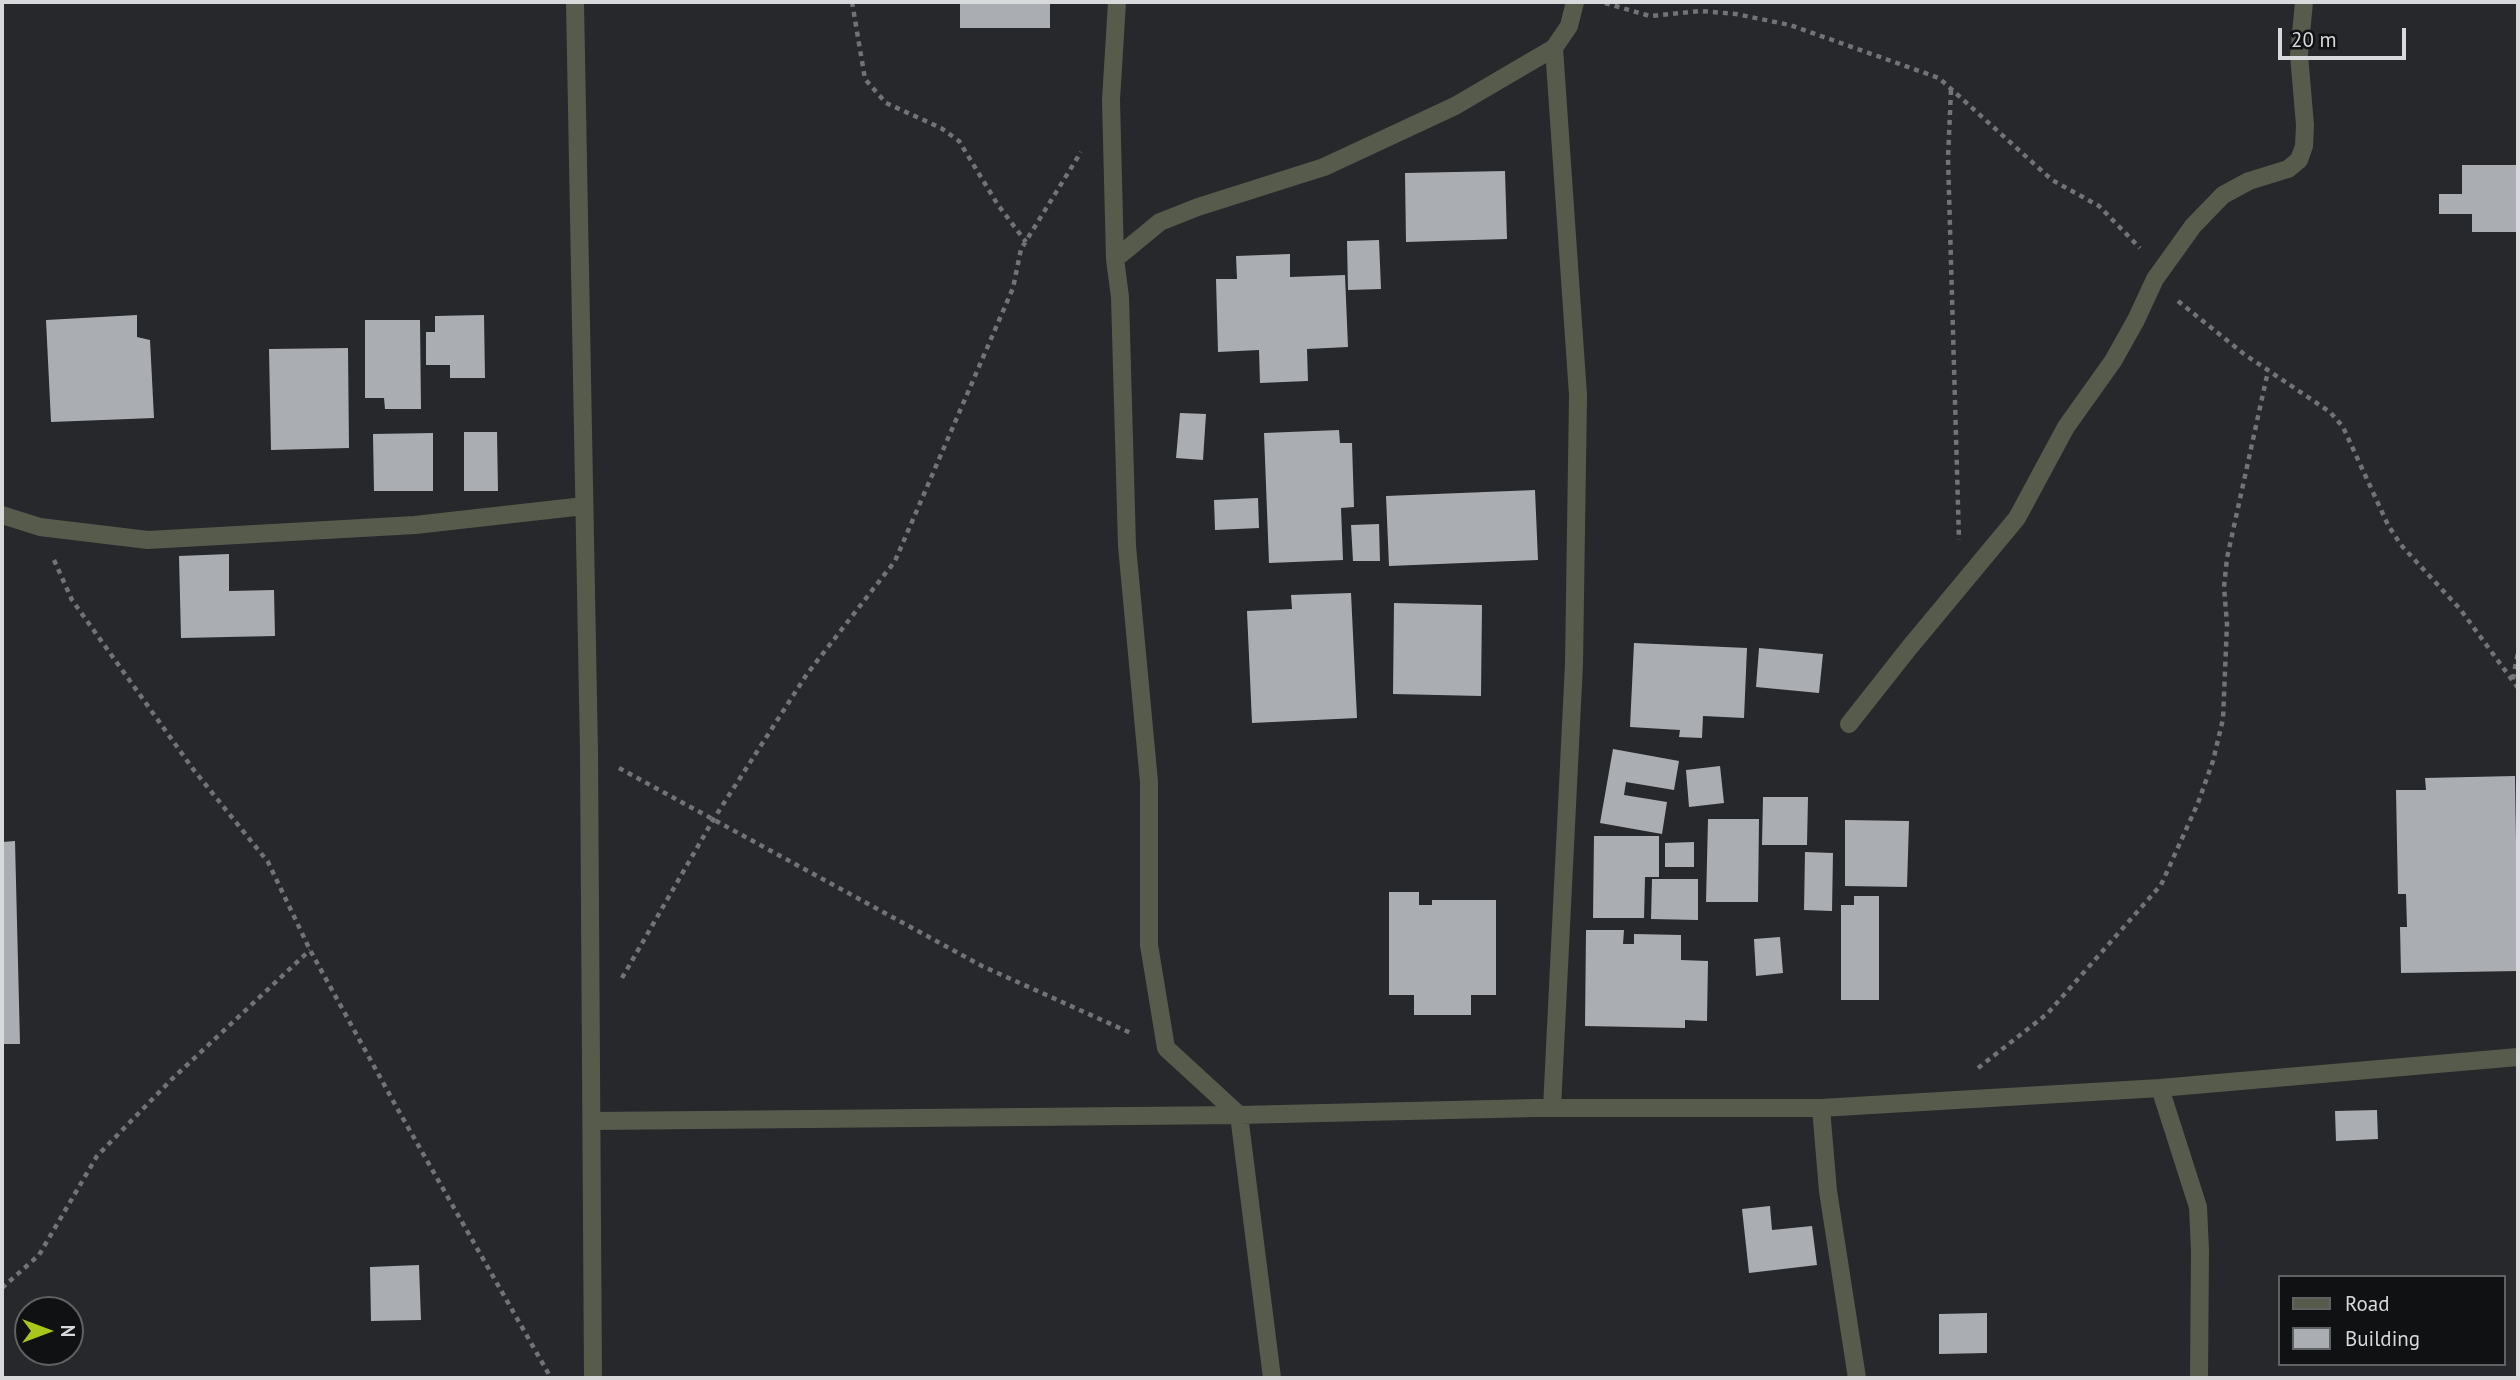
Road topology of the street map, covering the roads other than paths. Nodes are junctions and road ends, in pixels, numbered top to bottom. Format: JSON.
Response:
{"nodes":[{"id":1,"x":575,"y":2,"type":"edge"},
{"id":2,"x":1117,"y":2,"type":"edge"},
{"id":3,"x":1575,"y":2,"type":"edge"},
{"id":4,"x":2304,"y":2,"type":"edge"},
{"id":5,"x":1555,"y":48,"type":"junction"},
{"id":6,"x":1115,"y":259,"type":"junction"},
{"id":7,"x":584,"y":506,"type":"junction"},
{"id":8,"x":2,"y":515,"type":"edge"},
{"id":9,"x":1849,"y":724,"type":"dead end"},
{"id":10,"x":2518,"y":1057,"type":"edge"},
{"id":11,"x":2160,"y":1088,"type":"junction"},
{"id":12,"x":1552,"y":1108,"type":"junction"},
{"id":13,"x":1821,"y":1108,"type":"junction"},
{"id":14,"x":1239,"y":1115,"type":"junction"},
{"id":15,"x":593,"y":1121,"type":"junction"},
{"id":16,"x":593,"y":1378,"type":"edge"},
{"id":17,"x":1272,"y":1378,"type":"edge"},
{"id":18,"x":1857,"y":1378,"type":"edge"},
{"id":19,"x":2199,"y":1378,"type":"edge"}],
"edges":[{"from":1,"to":7,"type":"street"},
{"from":2,"to":6,"type":"street"},
{"from":3,"to":5,"type":"street"},
{"from":4,"to":9,"type":"street"},
{"from":5,"to":6,"type":"street"},
{"from":5,"to":12,"type":"street"},
{"from":6,"to":14,"type":"street"},
{"from":7,"to":8,"type":"street"},
{"from":7,"to":15,"type":"street"},
{"from":10,"to":11,"type":"street"},
{"from":11,"to":13,"type":"street"},
{"from":11,"to":19,"type":"street"},
{"from":12,"to":13,"type":"street"},
{"from":12,"to":14,"type":"street"},
{"from":13,"to":18,"type":"street"},
{"from":14,"to":15,"type":"street"},
{"from":14,"to":17,"type":"street"},
{"from":15,"to":16,"type":"street"}]}
